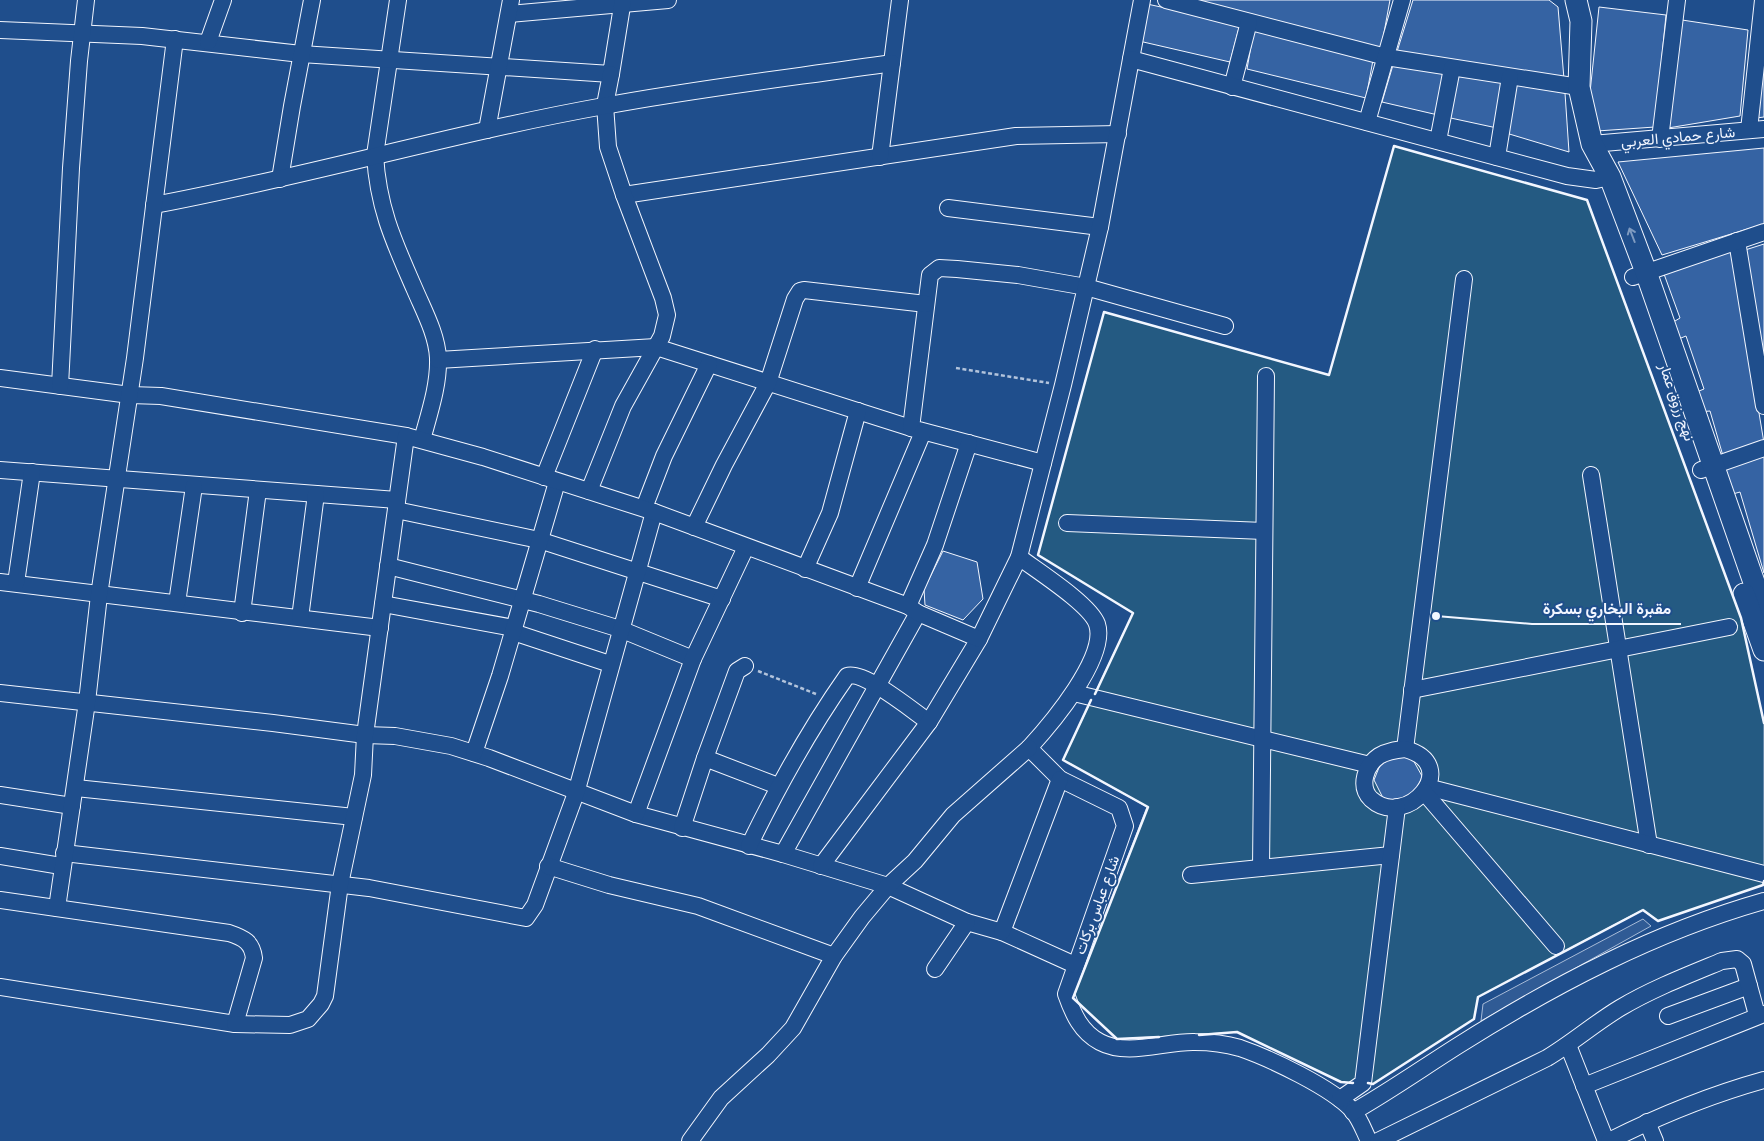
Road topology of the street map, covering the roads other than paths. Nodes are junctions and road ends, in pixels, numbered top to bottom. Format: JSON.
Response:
{"nodes":[{"id":1,"x":86,"y":0,"type":"edge"},
{"id":2,"x":222,"y":0,"type":"edge"},
{"id":3,"x":312,"y":0,"type":"edge"},
{"id":4,"x":398,"y":0,"type":"edge"},
{"id":5,"x":668,"y":0,"type":"edge"},
{"id":6,"x":900,"y":0,"type":"edge"},
{"id":7,"x":1142,"y":0,"type":"edge"},
{"id":8,"x":1166,"y":0,"type":"edge"},
{"id":9,"x":1402,"y":0,"type":"edge"},
{"id":10,"x":1576,"y":0,"type":"edge"},
{"id":11,"x":1590,"y":0,"type":"edge"},
{"id":12,"x":1677,"y":0,"type":"edge"},
{"id":13,"x":1763,"y":0,"type":"edge"},
{"id":14,"x":623,"y":2,"type":"edge"},
{"id":15,"x":510,"y":7,"type":"edge"},
{"id":16,"x":1581,"y":21,"type":"junction"},
{"id":17,"x":1249,"y":22,"type":"junction"},
{"id":18,"x":0,"y":30,"type":"edge"},
{"id":19,"x":83,"y":32,"type":"junction"},
{"id":20,"x":175,"y":39,"type":"junction"},
{"id":21,"x":208,"y":42,"type":"junction"},
{"id":22,"x":301,"y":54,"type":"junction"},
{"id":23,"x":1386,"y":57,"type":"junction"},
{"id":24,"x":1131,"y":59,"type":"junction"},
{"id":25,"x":390,"y":60,"type":"junction"},
{"id":26,"x":892,"y":63,"type":"junction"},
{"id":27,"x":498,"y":66,"type":"junction"},
{"id":28,"x":1452,"y":68,"type":"junction"},
{"id":29,"x":611,"y":74,"type":"junction"},
{"id":30,"x":1510,"y":77,"type":"junction"},
{"id":31,"x":1232,"y":87,"type":"junction"},
{"id":32,"x":1579,"y":87,"type":"junction"},
{"id":33,"x":605,"y":106,"type":"junction"},
{"id":34,"x":1367,"y":122,"type":"junction"},
{"id":35,"x":487,"y":130,"type":"junction"},
{"id":36,"x":1756,"y":130,"type":"edge"},
{"id":37,"x":1118,"y":134,"type":"junction"},
{"id":38,"x":1660,"y":139,"type":"junction"},
{"id":39,"x":1438,"y":141,"type":"junction"},
{"id":40,"x":1594,"y":148,"type":"junction"},
{"id":41,"x":375,"y":155,"type":"junction"},
{"id":42,"x":1497,"y":156,"type":"junction"},
{"id":43,"x":880,"y":157,"type":"junction"},
{"id":44,"x":1603,"y":178,"type":"junction"},
{"id":45,"x":280,"y":179,"type":"junction"},
{"id":46,"x":624,"y":195,"type":"junction"},
{"id":47,"x":154,"y":204,"type":"junction"},
{"id":48,"x":948,"y":208,"type":"dead end"},
{"id":49,"x":1100,"y":227,"type":"junction"},
{"id":50,"x":1764,"y":232,"type":"edge"},
{"id":51,"x":1737,"y":241,"type":"junction"},
{"id":52,"x":1640,"y":275,"type":"junction"},
{"id":53,"x":1464,"y":278,"type":"dead end"},
{"id":54,"x":1086,"y":287,"type":"junction"},
{"id":55,"x":926,"y":304,"type":"junction"},
{"id":56,"x":1224,"y":326,"type":"dead end"},
{"id":57,"x":656,"y":347,"type":"junction"},
{"id":58,"x":595,"y":349,"type":"junction"},
{"id":59,"x":438,"y":360,"type":"junction"},
{"id":60,"x":709,"y":364,"type":"junction"},
{"id":61,"x":1266,"y":376,"type":"dead end"},
{"id":62,"x":0,"y":378,"type":"edge"},
{"id":63,"x":768,"y":383,"type":"junction"},
{"id":64,"x":60,"y":386,"type":"junction"},
{"id":65,"x":130,"y":395,"type":"junction"},
{"id":66,"x":1764,"y":406,"type":"edge"},
{"id":67,"x":858,"y":411,"type":"junction"},
{"id":68,"x":917,"y":430,"type":"junction"},
{"id":69,"x":406,"y":436,"type":"junction"},
{"id":70,"x":422,"y":440,"type":"junction"},
{"id":71,"x":970,"y":443,"type":"junction"},
{"id":72,"x":1764,"y":448,"type":"edge"},
{"id":73,"x":1043,"y":463,"type":"junction"},
{"id":74,"x":1707,"y":468,"type":"junction"},
{"id":75,"x":0,"y":470,"type":"edge"},
{"id":76,"x":32,"y":472,"type":"junction"},
{"id":77,"x":1591,"y":475,"type":"dead end"},
{"id":78,"x":117,"y":480,"type":"junction"},
{"id":79,"x":550,"y":480,"type":"junction"},
{"id":80,"x":194,"y":486,"type":"junction"},
{"id":81,"x":258,"y":490,"type":"junction"},
{"id":82,"x":589,"y":492,"type":"junction"},
{"id":83,"x":316,"y":494,"type":"junction"},
{"id":84,"x":396,"y":505,"type":"junction"},
{"id":85,"x":649,"y":510,"type":"junction"},
{"id":86,"x":1067,"y":523,"type":"dead end"},
{"id":87,"x":694,"y":527,"type":"junction"},
{"id":88,"x":1264,"y":531,"type":"junction"},
{"id":89,"x":539,"y":540,"type":"junction"},
{"id":90,"x":746,"y":547,"type":"junction"},
{"id":91,"x":1019,"y":557,"type":"junction"},
{"id":92,"x":388,"y":566,"type":"junction"},
{"id":93,"x":805,"y":569,"type":"junction"},
{"id":94,"x":636,"y":573,"type":"junction"},
{"id":95,"x":8,"y":583,"type":"edge"},
{"id":96,"x":857,"y":588,"type":"junction"},
{"id":97,"x":99,"y":595,"type":"junction"},
{"id":98,"x":522,"y":599,"type":"junction"},
{"id":99,"x":722,"y":599,"type":"junction"},
{"id":100,"x":177,"y":603,"type":"junction"},
{"id":101,"x":383,"y":604,"type":"junction"},
{"id":102,"x":913,"y":609,"type":"junction"},
{"id":103,"x":1764,"y":611,"type":"edge"},
{"id":104,"x":242,"y":613,"type":"junction"},
{"id":105,"x":300,"y":618,"type":"junction"},
{"id":106,"x":380,"y":628,"type":"junction"},
{"id":107,"x":1729,"y":628,"type":"dead end"},
{"id":108,"x":620,"y":629,"type":"junction"},
{"id":109,"x":513,"y":630,"type":"junction"},
{"id":110,"x":979,"y":639,"type":"junction"},
{"id":111,"x":1618,"y":649,"type":"junction"},
{"id":112,"x":1764,"y":650,"type":"edge"},
{"id":113,"x":693,"y":659,"type":"junction"},
{"id":114,"x":610,"y":664,"type":"junction"},
{"id":115,"x":745,"y":666,"type":"road end"},
{"id":116,"x":878,"y":686,"type":"junction"},
{"id":117,"x":1412,"y":690,"type":"junction"},
{"id":118,"x":0,"y":693,"type":"edge"},
{"id":119,"x":1074,"y":693,"type":"junction"},
{"id":120,"x":88,"y":702,"type":"junction"},
{"id":121,"x":929,"y":722,"type":"junction"},
{"id":122,"x":365,"y":735,"type":"junction"},
{"id":123,"x":1262,"y":738,"type":"junction"},
{"id":124,"x":1030,"y":748,"type":"junction"},
{"id":125,"x":1405,"y":749,"type":"junction"},
{"id":126,"x":474,"y":753,"type":"junction"},
{"id":127,"x":705,"y":758,"type":"junction"},
{"id":128,"x":1370,"y":765,"type":"junction"},
{"id":129,"x":1060,"y":779,"type":"junction"},
{"id":130,"x":778,"y":786,"type":"junction"},
{"id":131,"x":76,"y":788,"type":"junction"},
{"id":132,"x":1425,"y":789,"type":"junction"},
{"id":133,"x":576,"y":793,"type":"junction"},
{"id":134,"x":0,"y":796,"type":"edge"},
{"id":135,"x":72,"y":806,"type":"junction"},
{"id":136,"x":1397,"y":807,"type":"junction"},
{"id":137,"x":636,"y":814,"type":"junction"},
{"id":138,"x":354,"y":816,"type":"junction"},
{"id":139,"x":682,"y":828,"type":"junction"},
{"id":140,"x":1649,"y":845,"type":"junction"},
{"id":141,"x":749,"y":846,"type":"junction"},
{"id":142,"x":784,"y":854,"type":"junction"},
{"id":143,"x":0,"y":856,"type":"edge"},
{"id":144,"x":1391,"y":856,"type":"junction"},
{"id":145,"x":62,"y":860,"type":"junction"},
{"id":146,"x":548,"y":866,"type":"junction"},
{"id":147,"x":820,"y":866,"type":"junction"},
{"id":148,"x":1261,"y":868,"type":"junction"},
{"id":149,"x":1764,"y":874,"type":"edge"},
{"id":150,"x":1191,"y":875,"type":"dead end"},
{"id":151,"x":340,"y":884,"type":"junction"},
{"id":152,"x":888,"y":886,"type":"junction"},
{"id":153,"x":0,"y":900,"type":"edge"},
{"id":154,"x":1764,"y":901,"type":"edge"},
{"id":155,"x":56,"y":908,"type":"junction"},
{"id":156,"x":967,"y":922,"type":"junction"},
{"id":157,"x":1002,"y":932,"type":"junction"},
{"id":158,"x":1556,"y":946,"type":"dead end"},
{"id":159,"x":834,"y":956,"type":"junction"},
{"id":160,"x":1074,"y":965,"type":"junction"},
{"id":161,"x":935,"y":969,"type":"dead end"},
{"id":162,"x":1749,"y":986,"type":"junction"},
{"id":163,"x":0,"y":987,"type":"edge"},
{"id":164,"x":1761,"y":1014,"type":"edge"},
{"id":165,"x":1668,"y":1016,"type":"dead end"},
{"id":166,"x":234,"y":1024,"type":"junction"},
{"id":167,"x":1568,"y":1046,"type":"junction"},
{"id":168,"x":1764,"y":1080,"type":"edge"},
{"id":169,"x":1584,"y":1086,"type":"junction"},
{"id":170,"x":1340,"y":1099,"type":"junction"},
{"id":171,"x":1353,"y":1112,"type":"junction"},
{"id":172,"x":1648,"y":1122,"type":"junction"},
{"id":173,"x":690,"y":1141,"type":"edge"},
{"id":174,"x":1369,"y":1141,"type":"edge"},
{"id":175,"x":1378,"y":1141,"type":"edge"},
{"id":176,"x":1608,"y":1141,"type":"edge"},
{"id":177,"x":1655,"y":1141,"type":"edge"}],
"edges":[{"from":1,"to":19,"type":"street"},
{"from":2,"to":21,"type":"street"},
{"from":3,"to":22,"type":"street"},
{"from":4,"to":25,"type":"street"},
{"from":5,"to":14,"type":"street"},
{"from":6,"to":26,"type":"street"},
{"from":7,"to":24,"type":"street"},
{"from":8,"to":17,"type":"street"},
{"from":9,"to":23,"type":"street"},
{"from":10,"to":16,"type":"main road"},
{"from":11,"to":16,"type":"main road"},
{"from":12,"to":38,"type":"street"},
{"from":13,"to":36,"type":"street"},
{"from":14,"to":15,"type":"street"},
{"from":14,"to":29,"type":"street"},
{"from":15,"to":27,"type":"street"},
{"from":16,"to":32,"type":"main road","name":"نهج رزوق عمار"},
{"from":17,"to":23,"type":"street"},
{"from":17,"to":31,"type":"street"},
{"from":18,"to":19,"type":"street"},
{"from":19,"to":20,"type":"street"},
{"from":19,"to":64,"type":"street"},
{"from":20,"to":21,"type":"street"},
{"from":20,"to":47,"type":"street"},
{"from":21,"to":22,"type":"street"},
{"from":22,"to":25,"type":"street"},
{"from":22,"to":45,"type":"street"},
{"from":23,"to":28,"type":"street"},
{"from":23,"to":34,"type":"street"},
{"from":24,"to":31,"type":"street"},
{"from":24,"to":37,"type":"street"},
{"from":25,"to":27,"type":"street"},
{"from":25,"to":41,"type":"street"},
{"from":26,"to":33,"type":"street"},
{"from":26,"to":43,"type":"street"},
{"from":27,"to":29,"type":"street"},
{"from":27,"to":35,"type":"street"},
{"from":28,"to":30,"type":"street"},
{"from":28,"to":39,"type":"street"},
{"from":29,"to":33,"type":"street"},
{"from":30,"to":32,"type":"street"},
{"from":30,"to":42,"type":"street"},
{"from":31,"to":34,"type":"street"},
{"from":32,"to":40,"type":"main road","name":"نهج رزوق عمار"},
{"from":33,"to":35,"type":"street"},
{"from":33,"to":46,"type":"street"},
{"from":34,"to":39,"type":"street"},
{"from":35,"to":41,"type":"street"},
{"from":36,"to":38,"type":"street","name":"شارع حمادي العربي"},
{"from":37,"to":43,"type":"street"},
{"from":37,"to":49,"type":"street"},
{"from":38,"to":40,"type":"street","name":"شارع حمادي العربي"},
{"from":39,"to":42,"type":"street"},
{"from":40,"to":44,"type":"main road","name":"نهج رزوق عمار"},
{"from":41,"to":45,"type":"street"},
{"from":41,"to":59,"type":"street"},
{"from":42,"to":44,"type":"street"},
{"from":43,"to":46,"type":"street"},
{"from":44,"to":52,"type":"main road","name":"نهج رزوق عمار"},
{"from":45,"to":47,"type":"street"},
{"from":46,"to":57,"type":"street"},
{"from":47,"to":65,"type":"street"},
{"from":48,"to":49,"type":"street"},
{"from":49,"to":54,"type":"street"},
{"from":50,"to":51,"type":"street"},
{"from":51,"to":52,"type":"street"},
{"from":51,"to":66,"type":"street"},
{"from":52,"to":74,"type":"main road","name":"نهج رزوق عمار"},
{"from":53,"to":117,"type":"street"},
{"from":54,"to":55,"type":"street"},
{"from":54,"to":56,"type":"street"},
{"from":54,"to":73,"type":"street"},
{"from":55,"to":63,"type":"street"},
{"from":55,"to":68,"type":"street"},
{"from":57,"to":58,"type":"street"},
{"from":57,"to":60,"type":"street"},
{"from":57,"to":82,"type":"street"},
{"from":58,"to":59,"type":"street"},
{"from":58,"to":79,"type":"street"},
{"from":59,"to":70,"type":"street"},
{"from":60,"to":63,"type":"street"},
{"from":60,"to":85,"type":"street"},
{"from":61,"to":88,"type":"street"},
{"from":62,"to":64,"type":"street"},
{"from":63,"to":67,"type":"street"},
{"from":63,"to":87,"type":"street"},
{"from":64,"to":65,"type":"street"},
{"from":65,"to":69,"type":"street"},
{"from":65,"to":78,"type":"street"},
{"from":67,"to":68,"type":"street"},
{"from":67,"to":93,"type":"street"},
{"from":68,"to":71,"type":"street"},
{"from":68,"to":96,"type":"street"},
{"from":69,"to":70,"type":"street"},
{"from":69,"to":84,"type":"street"},
{"from":70,"to":79,"type":"street"},
{"from":71,"to":73,"type":"street"},
{"from":71,"to":102,"type":"street"},
{"from":72,"to":74,"type":"street"},
{"from":73,"to":91,"type":"street"},
{"from":74,"to":103,"type":"main road","name":"نهج رزوق عمار"},
{"from":74,"to":112,"type":"main road","name":"نهج رزوق عمار"},
{"from":75,"to":76,"type":"street"},
{"from":76,"to":78,"type":"street"},
{"from":76,"to":95,"type":"street"},
{"from":77,"to":111,"type":"street"},
{"from":78,"to":80,"type":"street"},
{"from":78,"to":97,"type":"street"},
{"from":79,"to":82,"type":"street"},
{"from":79,"to":89,"type":"street"},
{"from":80,"to":81,"type":"street"},
{"from":80,"to":100,"type":"street"},
{"from":81,"to":83,"type":"street"},
{"from":81,"to":104,"type":"street"},
{"from":82,"to":85,"type":"street"},
{"from":83,"to":84,"type":"street"},
{"from":83,"to":105,"type":"street"},
{"from":84,"to":89,"type":"street"},
{"from":84,"to":92,"type":"street"},
{"from":85,"to":87,"type":"street"},
{"from":85,"to":94,"type":"street"},
{"from":86,"to":88,"type":"street"},
{"from":87,"to":90,"type":"street"},
{"from":88,"to":123,"type":"street"},
{"from":89,"to":94,"type":"street"},
{"from":89,"to":98,"type":"street"},
{"from":90,"to":93,"type":"street"},
{"from":90,"to":99,"type":"street"},
{"from":91,"to":110,"type":"street"},
{"from":91,"to":119,"type":"street"},
{"from":92,"to":98,"type":"street"},
{"from":92,"to":101,"type":"street"},
{"from":93,"to":96,"type":"street"},
{"from":94,"to":99,"type":"street"},
{"from":94,"to":108,"type":"street"},
{"from":95,"to":97,"type":"street"},
{"from":96,"to":102,"type":"street"},
{"from":97,"to":100,"type":"street"},
{"from":97,"to":120,"type":"street"},
{"from":98,"to":108,"type":"street"},
{"from":98,"to":109,"type":"street"},
{"from":99,"to":113,"type":"street"},
{"from":100,"to":104,"type":"street"},
{"from":101,"to":106,"type":"street"},
{"from":101,"to":109,"type":"street"},
{"from":102,"to":110,"type":"street"},
{"from":102,"to":116,"type":"street"},
{"from":104,"to":105,"type":"street"},
{"from":105,"to":106,"type":"street"},
{"from":106,"to":122,"type":"street"},
{"from":107,"to":111,"type":"street"},
{"from":108,"to":113,"type":"street"},
{"from":108,"to":114,"type":"street"},
{"from":109,"to":114,"type":"street"},
{"from":109,"to":126,"type":"street"},
{"from":110,"to":121,"type":"street"},
{"from":111,"to":117,"type":"street"},
{"from":111,"to":140,"type":"street"},
{"from":113,"to":137,"type":"street"},
{"from":114,"to":133,"type":"street"},
{"from":115,"to":127,"type":"street"},
{"from":116,"to":121,"type":"street"},
{"from":116,"to":130,"type":"street"},
{"from":116,"to":142,"type":"street"},
{"from":117,"to":125,"type":"street"},
{"from":118,"to":120,"type":"street"},
{"from":119,"to":123,"type":"street"},
{"from":119,"to":124,"type":"street"},
{"from":120,"to":122,"type":"street"},
{"from":120,"to":131,"type":"street"},
{"from":121,"to":147,"type":"street"},
{"from":122,"to":126,"type":"street"},
{"from":122,"to":138,"type":"street"},
{"from":123,"to":128,"type":"street"},
{"from":123,"to":148,"type":"street"},
{"from":124,"to":129,"type":"street","name":"شارع عباس بركات"},
{"from":124,"to":152,"type":"street"},
{"from":125,"to":128,"type":"street"},
{"from":125,"to":132,"type":"street"},
{"from":126,"to":133,"type":"street"},
{"from":127,"to":130,"type":"street"},
{"from":127,"to":139,"type":"street"},
{"from":128,"to":136,"type":"street"},
{"from":129,"to":157,"type":"street"},
{"from":129,"to":160,"type":"street","name":"شارع عباس بركات"},
{"from":130,"to":141,"type":"street"},
{"from":131,"to":135,"type":"street"},
{"from":131,"to":138,"type":"street"},
{"from":132,"to":136,"type":"street"},
{"from":132,"to":140,"type":"street"},
{"from":132,"to":158,"type":"street"},
{"from":133,"to":137,"type":"street"},
{"from":133,"to":146,"type":"street"},
{"from":134,"to":135,"type":"street"},
{"from":135,"to":145,"type":"street"},
{"from":136,"to":144,"type":"street"},
{"from":137,"to":139,"type":"street"},
{"from":138,"to":151,"type":"street"},
{"from":139,"to":141,"type":"street"},
{"from":140,"to":149,"type":"street"},
{"from":141,"to":142,"type":"street"},
{"from":142,"to":147,"type":"street"},
{"from":143,"to":145,"type":"street"},
{"from":144,"to":148,"type":"street"},
{"from":144,"to":170,"type":"street"},
{"from":145,"to":151,"type":"street"},
{"from":145,"to":155,"type":"street"},
{"from":146,"to":151,"type":"street"},
{"from":146,"to":159,"type":"street"},
{"from":147,"to":152,"type":"street"},
{"from":148,"to":150,"type":"street"},
{"from":151,"to":166,"type":"street"},
{"from":152,"to":156,"type":"street"},
{"from":152,"to":159,"type":"street"},
{"from":153,"to":155,"type":"street"},
{"from":154,"to":171,"type":"street"},
{"from":155,"to":166,"type":"street"},
{"from":156,"to":157,"type":"street"},
{"from":156,"to":161,"type":"street"},
{"from":157,"to":160,"type":"street"},
{"from":159,"to":173,"type":"street"},
{"from":160,"to":170,"type":"street","name":"شارع عباس بركات"},
{"from":162,"to":164,"type":"street"},
{"from":162,"to":165,"type":"street"},
{"from":162,"to":167,"type":"street"},
{"from":163,"to":166,"type":"street"},
{"from":164,"to":169,"type":"street"},
{"from":167,"to":169,"type":"street"},
{"from":167,"to":175,"type":"street"},
{"from":168,"to":172,"type":"street"},
{"from":169,"to":176,"type":"street"},
{"from":170,"to":171,"type":"street","name":"شارع عباس بركات"},
{"from":171,"to":174,"type":"street","name":"شارع عباس بركات"},
{"from":172,"to":176,"type":"street"},
{"from":172,"to":177,"type":"street"}]}
